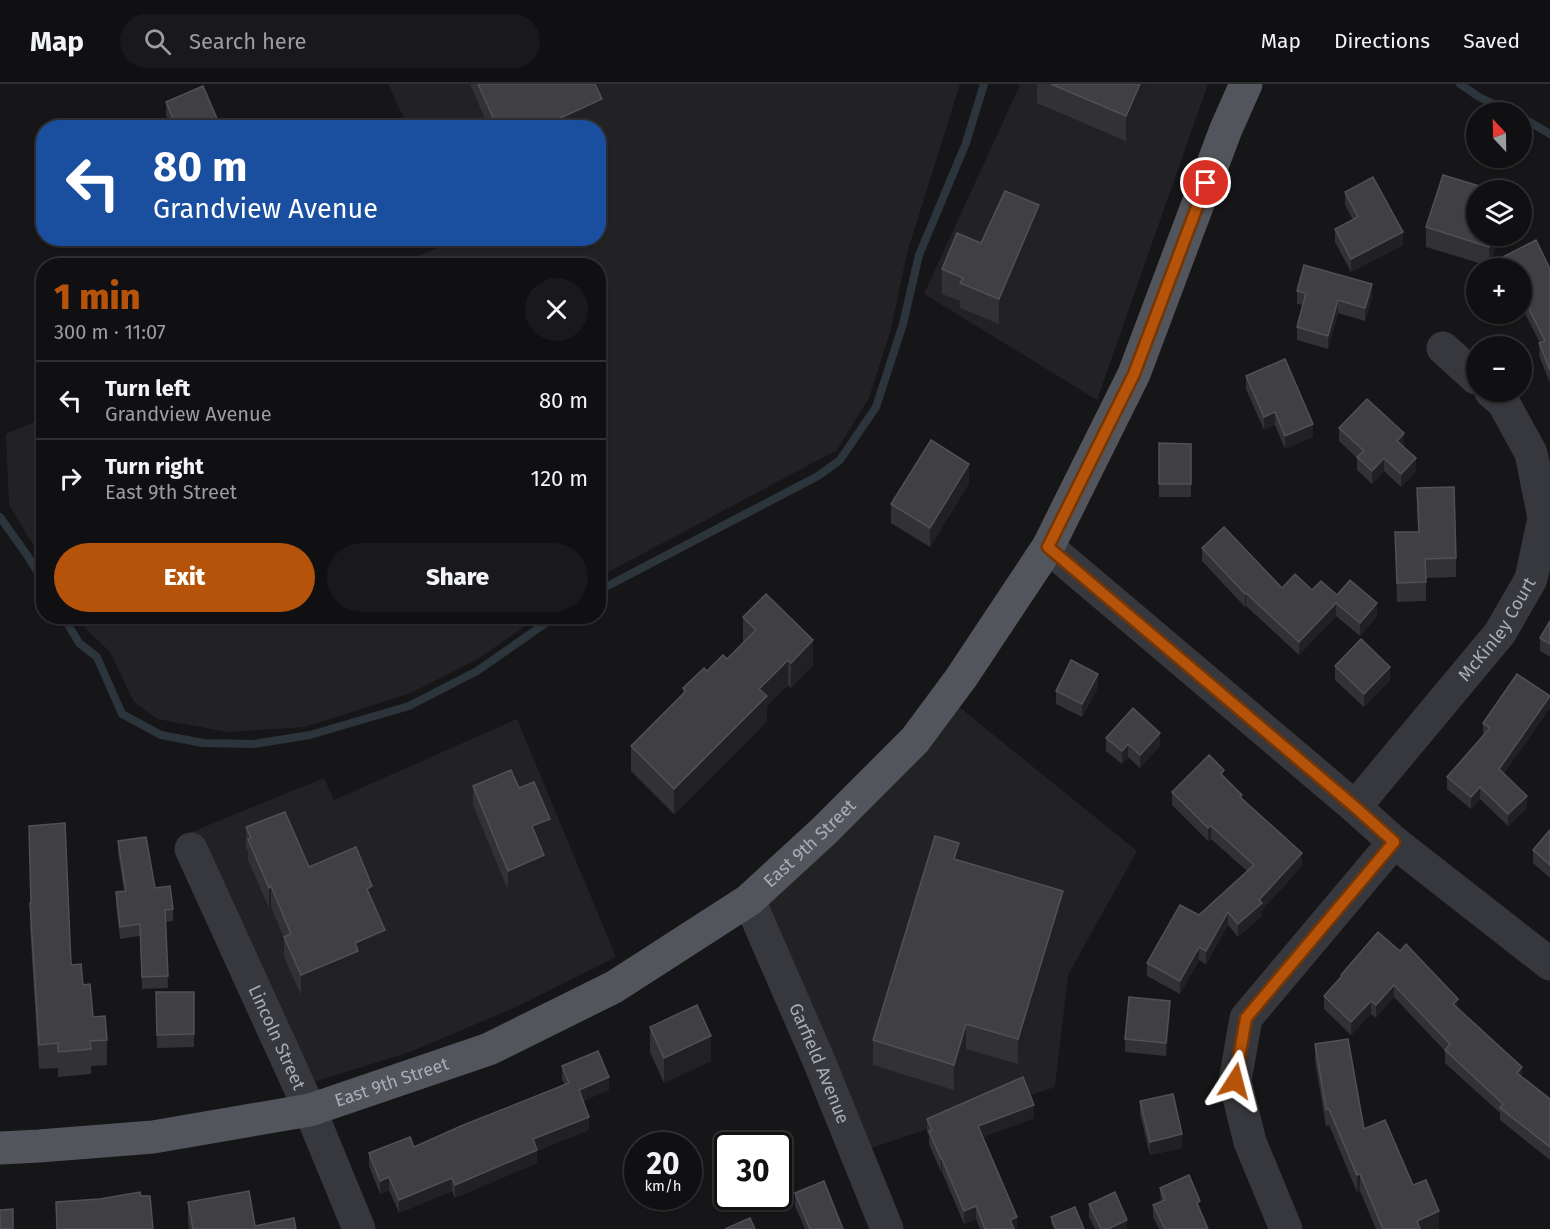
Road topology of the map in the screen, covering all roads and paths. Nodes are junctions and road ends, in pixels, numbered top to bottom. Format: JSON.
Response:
{"nodes":[{"id":1,"x":1246,"y":84,"type":"edge"},
{"id":2,"x":1443,"y":348,"type":"dead end"},
{"id":3,"x":1466,"y":369,"type":"edge"},
{"id":4,"x":1503,"y":402,"type":"edge"},
{"id":5,"x":1048,"y":547,"type":"junction"},
{"id":6,"x":1355,"y":807,"type":"junction"},
{"id":7,"x":1394,"y":842,"type":"junction"},
{"id":8,"x":191,"y":849,"type":"dead end"},
{"id":9,"x":749,"y":900,"type":"junction"},
{"id":10,"x":1550,"y":964,"type":"edge"},
{"id":11,"x":310,"y":1110,"type":"junction"},
{"id":12,"x":0,"y":1148,"type":"edge"},
{"id":13,"x":359,"y":1229,"type":"edge"},
{"id":14,"x":887,"y":1229,"type":"edge"},
{"id":15,"x":1286,"y":1229,"type":"edge"}],
"edges":[{"from":1,"to":5,"type":"main road","name":"East 9th Street"},
{"from":2,"to":3,"type":"street"},
{"from":4,"to":6,"type":"street","name":"McKinley Court"},
{"from":5,"to":6,"type":"street"},
{"from":5,"to":9,"type":"main road","name":"East 9th Street"},
{"from":6,"to":7,"type":"street"},
{"from":7,"to":10,"type":"street"},
{"from":7,"to":15,"type":"street"},
{"from":8,"to":11,"type":"street","name":"Lincoln Street"},
{"from":9,"to":11,"type":"main road","name":"East 9th Street"},
{"from":9,"to":14,"type":"street","name":"Garfield Avenue"},
{"from":11,"to":12,"type":"main road","name":"East 9th Street"},
{"from":11,"to":13,"type":"street","name":"Lincoln Street"}]}
